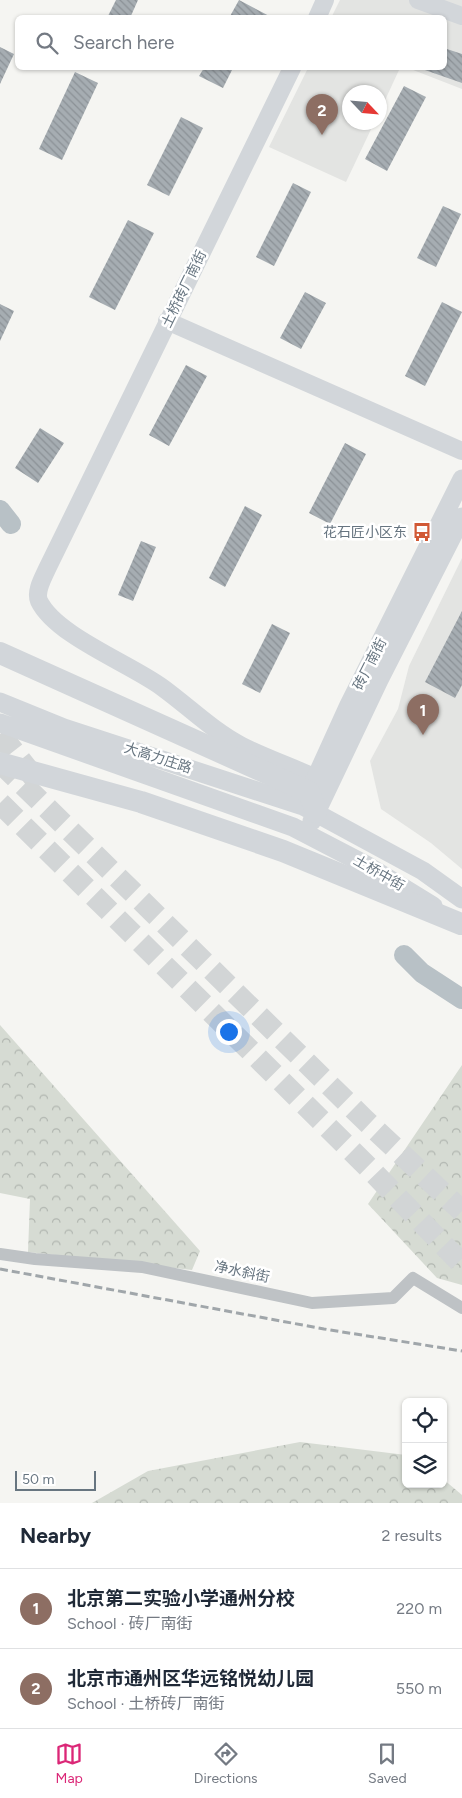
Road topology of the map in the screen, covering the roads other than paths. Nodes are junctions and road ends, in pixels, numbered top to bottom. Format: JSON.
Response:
{"nodes":[{"id":1,"x":325,"y":0,"type":"edge"},
{"id":2,"x":418,"y":0,"type":"edge"},
{"id":3,"x":318,"y":15,"type":"edge"},
{"id":4,"x":462,"y":16,"type":"edge"},
{"id":5,"x":291,"y":70,"type":"edge"},
{"id":6,"x":167,"y":322,"type":"junction"},
{"id":7,"x":462,"y":451,"type":"edge"},
{"id":8,"x":462,"y":479,"type":"edge"},
{"id":9,"x":462,"y":517,"type":"edge"},
{"id":10,"x":0,"y":653,"type":"edge"},
{"id":11,"x":0,"y":702,"type":"edge"},
{"id":12,"x":0,"y":723,"type":"edge"},
{"id":13,"x":0,"y":763,"type":"edge"},
{"id":14,"x":311,"y":797,"type":"junction"},
{"id":15,"x":300,"y":831,"type":"junction"},
{"id":16,"x":290,"y":854,"type":"junction"},
{"id":17,"x":462,"y":899,"type":"edge"},
{"id":18,"x":461,"y":925,"type":"edge"},
{"id":19,"x":0,"y":1254,"type":"edge"},
{"id":20,"x":462,"y":1308,"type":"edge"}],
"edges":[{"from":1,"to":3,"type":"street"},
{"from":2,"to":4,"type":"street"},
{"from":5,"to":6,"type":"street","name":"土桥砖厂南街"},
{"from":6,"to":7,"type":"street"},
{"from":6,"to":14,"type":"street","name":"土桥砖厂南街"},
{"from":8,"to":14,"type":"main road","name":"砖厂南街"},
{"from":9,"to":14,"type":"main road","name":"砖厂南街"},
{"from":10,"to":14,"type":"highway"},
{"from":11,"to":14,"type":"main road","name":"大高力庄路"},
{"from":12,"to":15,"type":"main road","name":"大高力庄路"},
{"from":13,"to":16,"type":"highway"},
{"from":14,"to":15,"type":"main road","name":"砖厂南街"},
{"from":14,"to":17,"type":"main road","name":"大高力庄路"},
{"from":15,"to":16,"type":"main road","name":"砖厂南街"},
{"from":15,"to":18,"type":"main road","name":"土桥中街"},
{"from":16,"to":18,"type":"highway"},
{"from":19,"to":20,"type":"street","name":"净水斜街"}]}
